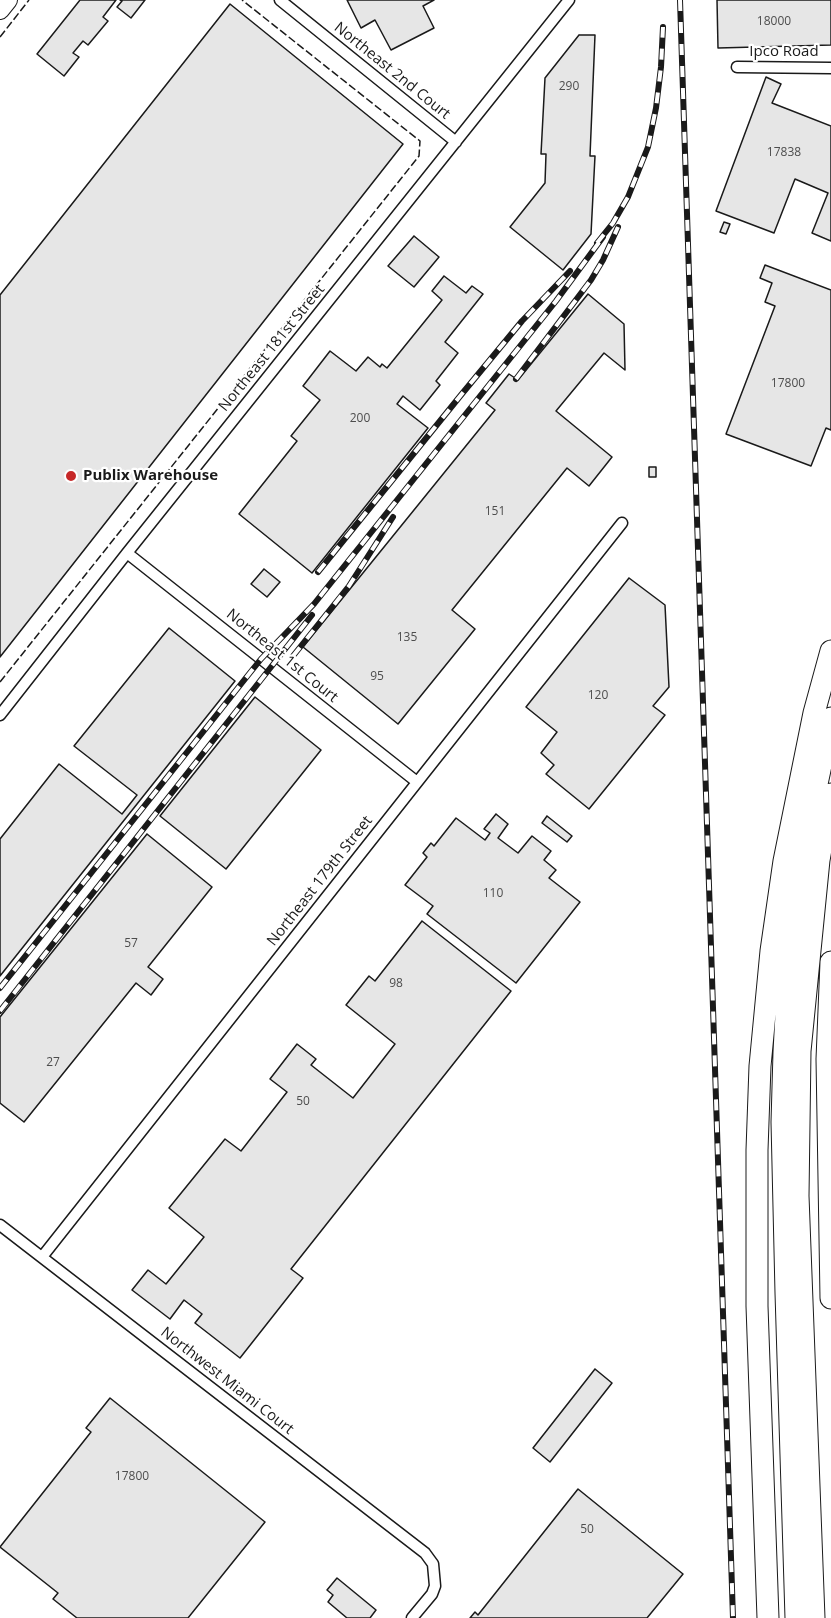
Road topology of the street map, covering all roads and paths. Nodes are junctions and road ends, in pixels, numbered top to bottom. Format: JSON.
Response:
{"nodes":[{"id":1,"x":8,"y":0,"type":"edge"},
{"id":2,"x":280,"y":0,"type":"edge"},
{"id":3,"x":569,"y":0,"type":"edge"},
{"id":4,"x":0,"y":10,"type":"edge"},
{"id":5,"x":737,"y":67,"type":"dead end"},
{"id":6,"x":831,"y":68,"type":"edge"},
{"id":7,"x":456,"y":142,"type":"junction"},
{"id":8,"x":622,"y":524,"type":"dead end"},
{"id":9,"x":127,"y":553,"type":"junction"},
{"id":10,"x":831,"y":651,"type":"edge"},
{"id":11,"x":0,"y":716,"type":"edge"},
{"id":12,"x":831,"y":718,"type":"edge"},
{"id":13,"x":417,"y":783,"type":"junction"},
{"id":14,"x":831,"y":794,"type":"edge"},
{"id":15,"x":831,"y":962,"type":"edge"},
{"id":16,"x":0,"y":1225,"type":"edge"},
{"id":17,"x":42,"y":1257,"type":"junction"},
{"id":18,"x":831,"y":1298,"type":"edge"},
{"id":19,"x":412,"y":1618,"type":"edge"},
{"id":20,"x":768,"y":1618,"type":"edge"},
{"id":21,"x":796,"y":1618,"type":"edge"},
{"id":22,"x":814,"y":1618,"type":"edge"}],
"edges":[{"from":1,"to":4,"type":"main road"},
{"from":2,"to":7,"type":"street","name":"Northeast 2nd Court"},
{"from":3,"to":7,"type":"street","name":"Northeast 181st Street"},
{"from":5,"to":6,"type":"street","name":"Ipco Road"},
{"from":7,"to":9,"type":"street","name":"Northeast 181st Street"},
{"from":8,"to":13,"type":"street","name":"Northeast 179th Street"},
{"from":9,"to":11,"type":"street","name":"Northeast 181st Street"},
{"from":9,"to":13,"type":"street","name":"Northeast 1st Court"},
{"from":10,"to":20,"type":"highway"},
{"from":12,"to":21,"type":"highway"},
{"from":13,"to":17,"type":"street","name":"Northeast 179th Street"},
{"from":14,"to":22,"type":"highway"},
{"from":15,"to":18,"type":"highway"},
{"from":16,"to":17,"type":"street","name":"Northwest Miami Court"},
{"from":17,"to":19,"type":"street","name":"Northwest Miami Court"}]}
